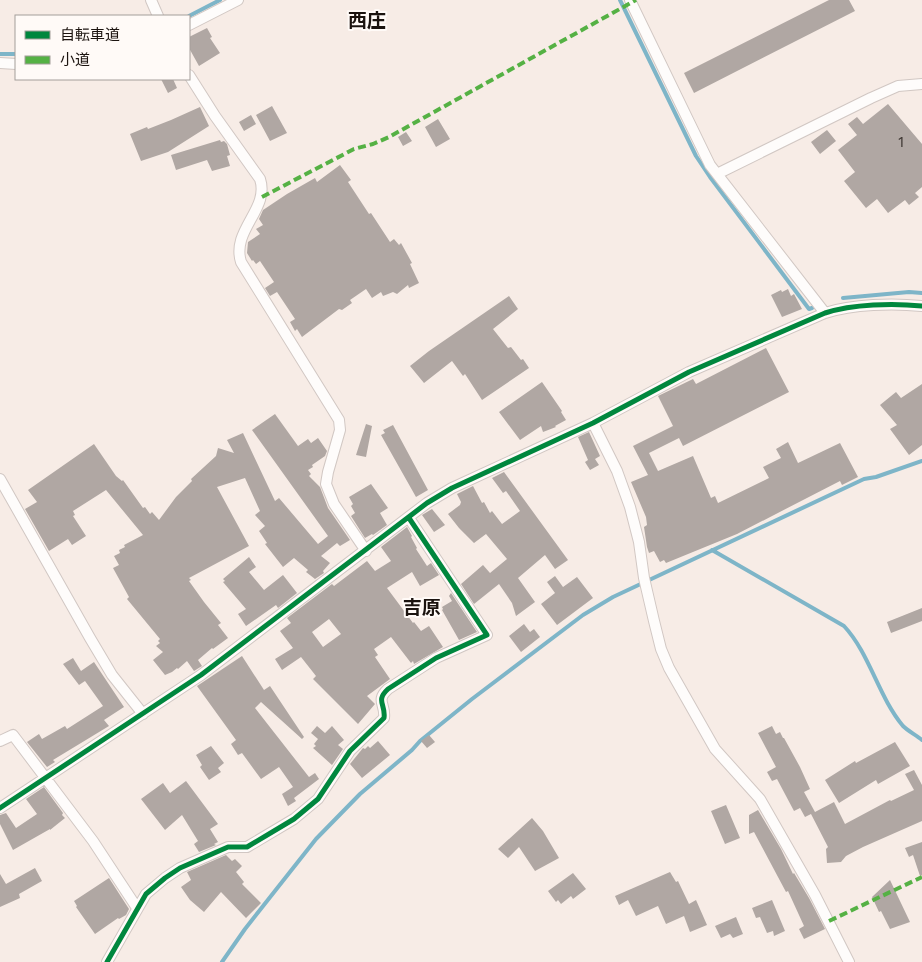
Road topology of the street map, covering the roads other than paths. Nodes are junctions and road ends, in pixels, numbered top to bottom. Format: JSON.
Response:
{"nodes":[{"id":1,"x":151,"y":0,"type":"edge"},
{"id":2,"x":238,"y":0,"type":"edge"},
{"id":3,"x":630,"y":0,"type":"edge"},
{"id":4,"x":158,"y":15,"type":"edge"},
{"id":5,"x":190,"y":24,"type":"edge"},
{"id":6,"x":0,"y":63,"type":"edge"},
{"id":7,"x":15,"y":64,"type":"edge"},
{"id":8,"x":190,"y":77,"type":"edge"},
{"id":9,"x":922,"y":84,"type":"edge"},
{"id":10,"x":717,"y":174,"type":"junction"},
{"id":11,"x":922,"y":306,"type":"edge"},
{"id":12,"x":825,"y":313,"type":"junction"},
{"id":13,"x":593,"y":423,"type":"junction"},
{"id":14,"x":0,"y":479,"type":"edge"},
{"id":15,"x":408,"y":518,"type":"junction"},
{"id":16,"x":366,"y":551,"type":"junction"},
{"id":17,"x":143,"y":714,"type":"junction"},
{"id":18,"x":0,"y":741,"type":"edge"},
{"id":19,"x":46,"y":777,"type":"junction"},
{"id":20,"x":0,"y":808,"type":"edge"},
{"id":21,"x":137,"y":908,"type":"junction"},
{"id":22,"x":107,"y":962,"type":"edge"},
{"id":23,"x":848,"y":962,"type":"edge"}],
"edges":[{"from":1,"to":4,"type":"street"},
{"from":2,"to":5,"type":"street"},
{"from":3,"to":10,"type":"street"},
{"from":6,"to":7,"type":"street"},
{"from":8,"to":16,"type":"street"},
{"from":9,"to":10,"type":"street"},
{"from":10,"to":12,"type":"street"},
{"from":11,"to":12,"type":"street"},
{"from":12,"to":13,"type":"street"},
{"from":13,"to":15,"type":"street"},
{"from":13,"to":23,"type":"street"},
{"from":14,"to":17,"type":"street"},
{"from":15,"to":16,"type":"street"},
{"from":15,"to":21,"type":"street"},
{"from":16,"to":17,"type":"street"},
{"from":17,"to":19,"type":"street"},
{"from":18,"to":19,"type":"street"},
{"from":19,"to":20,"type":"street"},
{"from":19,"to":21,"type":"street"},
{"from":21,"to":22,"type":"street"}]}
